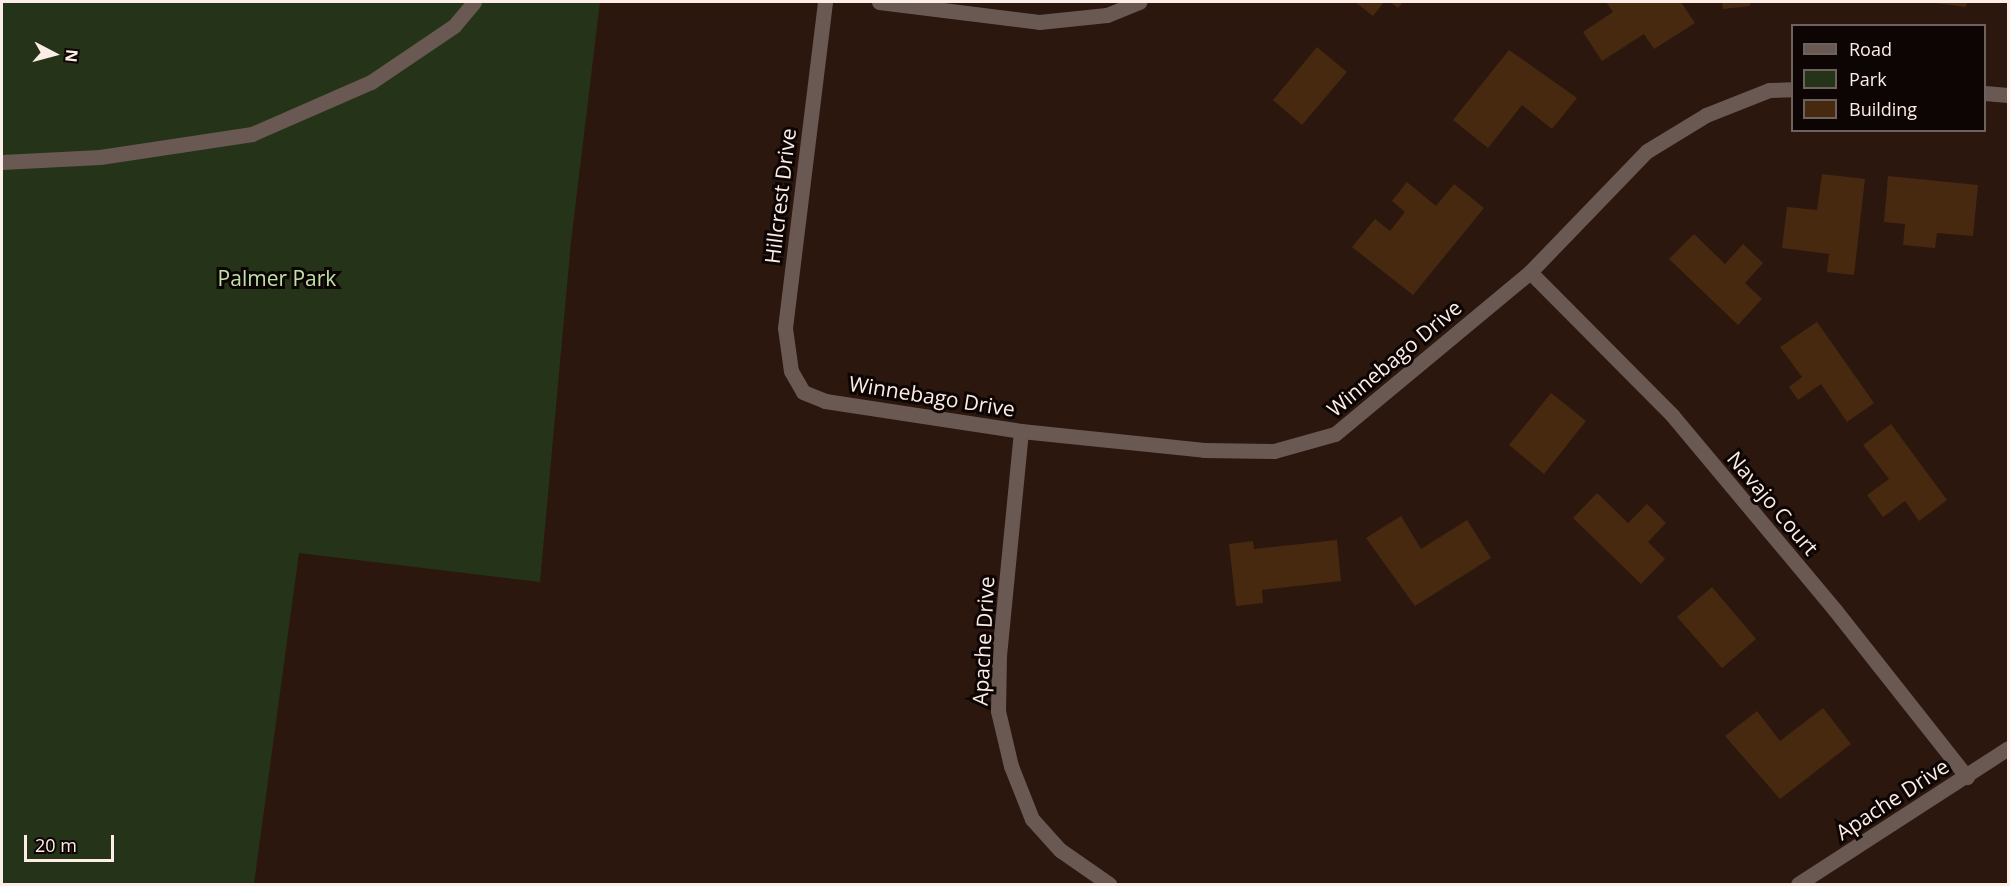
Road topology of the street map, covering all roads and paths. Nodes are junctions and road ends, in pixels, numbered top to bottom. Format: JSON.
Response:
{"nodes":[{"id":1,"x":474,"y":2,"type":"edge"},
{"id":2,"x":825,"y":2,"type":"edge"},
{"id":3,"x":879,"y":2,"type":"edge"},
{"id":4,"x":1140,"y":2,"type":"edge"},
{"id":5,"x":1791,"y":89,"type":"edge"},
{"id":6,"x":1986,"y":93,"type":"edge"},
{"id":7,"x":2008,"y":95,"type":"edge"},
{"id":8,"x":2,"y":162,"type":"edge"},
{"id":9,"x":1530,"y":272,"type":"junction"},
{"id":10,"x":803,"y":392,"type":"joint"},
{"id":11,"x":1021,"y":431,"type":"junction"},
{"id":12,"x":2008,"y":748,"type":"edge"},
{"id":13,"x":1967,"y":777,"type":"junction"},
{"id":14,"x":1109,"y":885,"type":"edge"},
{"id":15,"x":1798,"y":885,"type":"edge"}],
"edges":[{"from":1,"to":8,"type":"street"},
{"from":2,"to":10,"type":"street","name":"Hillcrest Drive"},
{"from":3,"to":4,"type":"street"},
{"from":5,"to":9,"type":"street","name":"Winnebago Drive"},
{"from":6,"to":7,"type":"street"},
{"from":9,"to":11,"type":"street","name":"Winnebago Drive"},
{"from":9,"to":13,"type":"street","name":"Navajo Court"},
{"from":10,"to":11,"type":"street","name":"Winnebago Drive"},
{"from":11,"to":14,"type":"street","name":"Apache Drive"},
{"from":12,"to":13,"type":"street","name":"Apache Drive"},
{"from":13,"to":15,"type":"street","name":"Apache Drive"}]}
